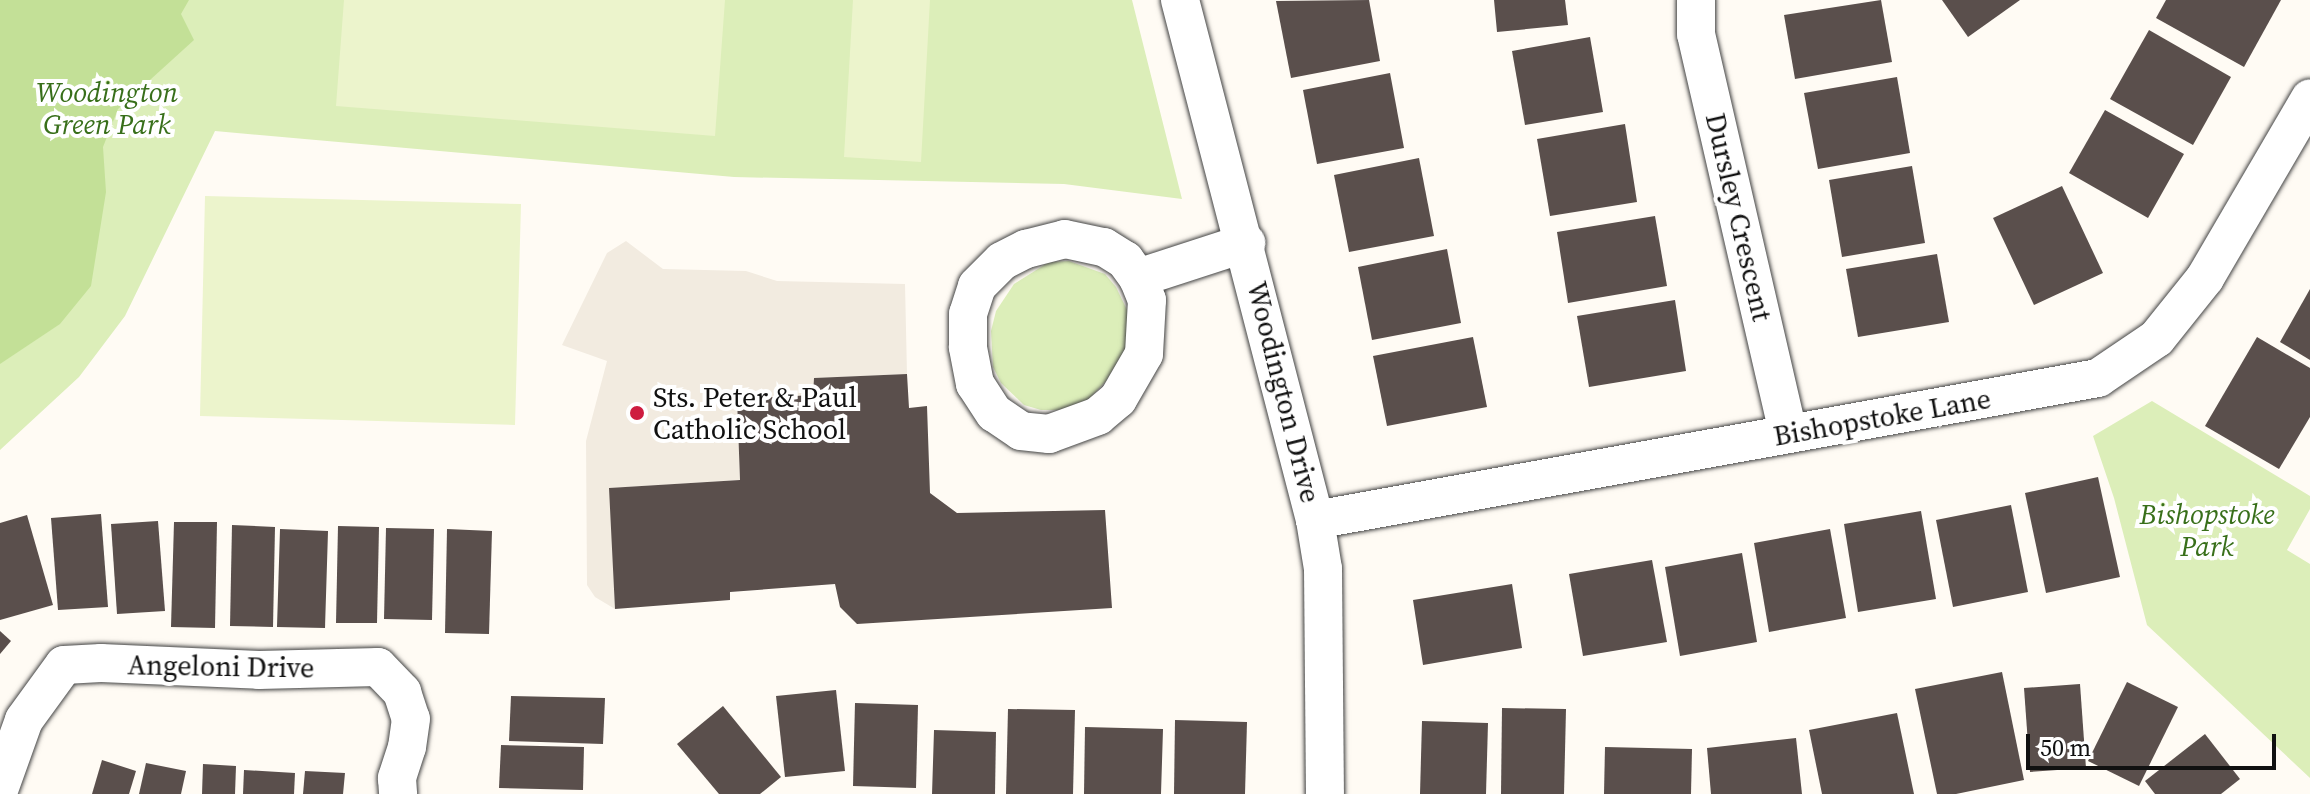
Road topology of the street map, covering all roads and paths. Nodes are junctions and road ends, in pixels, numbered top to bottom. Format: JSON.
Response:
{"nodes":[{"id":1,"x":1180,"y":0,"type":"edge"},
{"id":2,"x":1696,"y":0,"type":"edge"},
{"id":3,"x":2310,"y":98,"type":"edge"},
{"id":4,"x":1246,"y":243,"type":"junction"},
{"id":5,"x":1138,"y":278,"type":"junction"},
{"id":6,"x":1788,"y":434,"type":"junction"},
{"id":7,"x":1315,"y":520,"type":"junction"},
{"id":8,"x":0,"y":787,"type":"edge"},
{"id":9,"x":398,"y":794,"type":"edge"},
{"id":10,"x":1325,"y":794,"type":"edge"}],
"edges":[{"from":1,"to":4,"type":"street","name":"Woodington Drive"},
{"from":2,"to":6,"type":"street","name":"Dursley Crescent"},
{"from":3,"to":6,"type":"street","name":"Bishopstoke Lane"},
{"from":4,"to":5,"type":"street"},
{"from":4,"to":7,"type":"street","name":"Woodington Drive"},
{"from":5,"to":5,"type":"street"},
{"from":6,"to":7,"type":"street","name":"Bishopstoke Lane"},
{"from":7,"to":10,"type":"street","name":"Woodington Drive"},
{"from":8,"to":9,"type":"street","name":"Angeloni Drive"}]}
